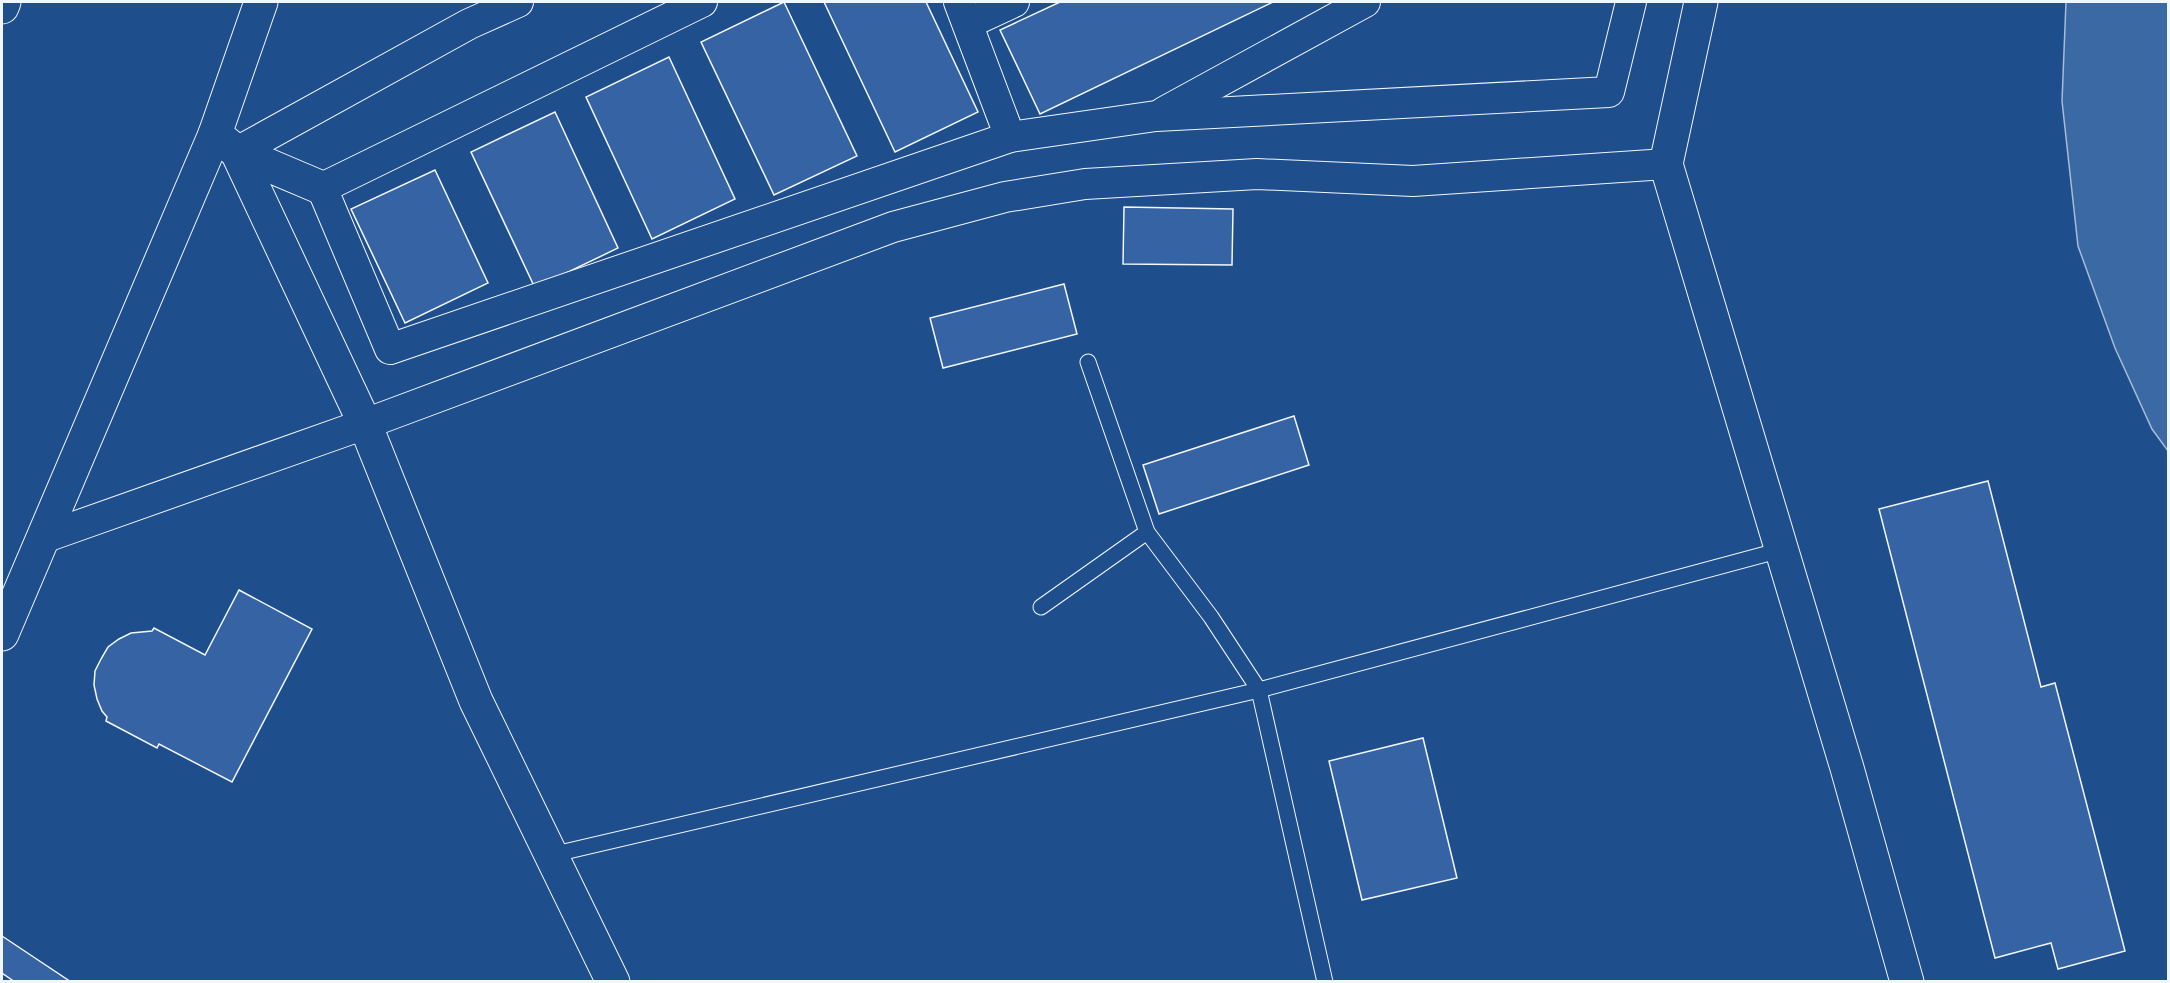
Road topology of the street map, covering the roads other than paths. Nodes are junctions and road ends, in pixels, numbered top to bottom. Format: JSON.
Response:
{"nodes":[{"id":1,"x":4,"y":2,"type":"edge"},
{"id":2,"x":261,"y":2,"type":"edge"},
{"id":3,"x":518,"y":2,"type":"edge"},
{"id":4,"x":702,"y":2,"type":"edge"},
{"id":5,"x":1014,"y":2,"type":"edge"},
{"id":6,"x":1365,"y":2,"type":"edge"},
{"id":7,"x":1631,"y":2,"type":"edge"},
{"id":8,"x":1701,"y":2,"type":"edge"},
{"id":9,"x":2,"y":7,"type":"edge"},
{"id":10,"x":964,"y":12,"type":"edge"},
{"id":11,"x":1156,"y":116,"type":"junction"},
{"id":12,"x":1010,"y":137,"type":"junction"},
{"id":13,"x":226,"y":143,"type":"junction"},
{"id":14,"x":1666,"y":164,"type":"junction"},
{"id":15,"x":322,"y":188,"type":"junction"},
{"id":16,"x":1088,"y":362,"type":"dead end"},
{"id":17,"x":365,"y":424,"type":"junction"},
{"id":18,"x":1147,"y":532,"type":"junction"},
{"id":19,"x":43,"y":538,"type":"junction"},
{"id":20,"x":1781,"y":550,"type":"junction"},
{"id":21,"x":1041,"y":607,"type":"dead end"},
{"id":22,"x":2,"y":634,"type":"edge"},
{"id":23,"x":1259,"y":690,"type":"junction"},
{"id":24,"x":551,"y":855,"type":"junction"},
{"id":25,"x":613,"y":981,"type":"edge"},
{"id":26,"x":1325,"y":981,"type":"edge"},
{"id":27,"x":1907,"y":981,"type":"edge"}],
"edges":[{"from":1,"to":9,"type":"main road"},
{"from":2,"to":13,"type":"main road"},
{"from":3,"to":13,"type":"street"},
{"from":4,"to":15,"type":"street"},
{"from":5,"to":10,"type":"street"},
{"from":6,"to":11,"type":"street"},
{"from":7,"to":11,"type":"street"},
{"from":8,"to":14,"type":"main road"},
{"from":10,"to":12,"type":"street"},
{"from":11,"to":12,"type":"street"},
{"from":12,"to":15,"type":"street"},
{"from":13,"to":15,"type":"main road"},
{"from":13,"to":17,"type":"main road"},
{"from":13,"to":19,"type":"main road"},
{"from":14,"to":17,"type":"street"},
{"from":14,"to":20,"type":"main road"},
{"from":16,"to":18,"type":"lane"},
{"from":17,"to":19,"type":"street"},
{"from":17,"to":24,"type":"main road"},
{"from":18,"to":21,"type":"lane"},
{"from":18,"to":23,"type":"lane"},
{"from":19,"to":22,"type":"main road"},
{"from":20,"to":23,"type":"lane"},
{"from":20,"to":27,"type":"main road"},
{"from":23,"to":24,"type":"lane"},
{"from":23,"to":26,"type":"lane"},
{"from":24,"to":25,"type":"main road"}]}
